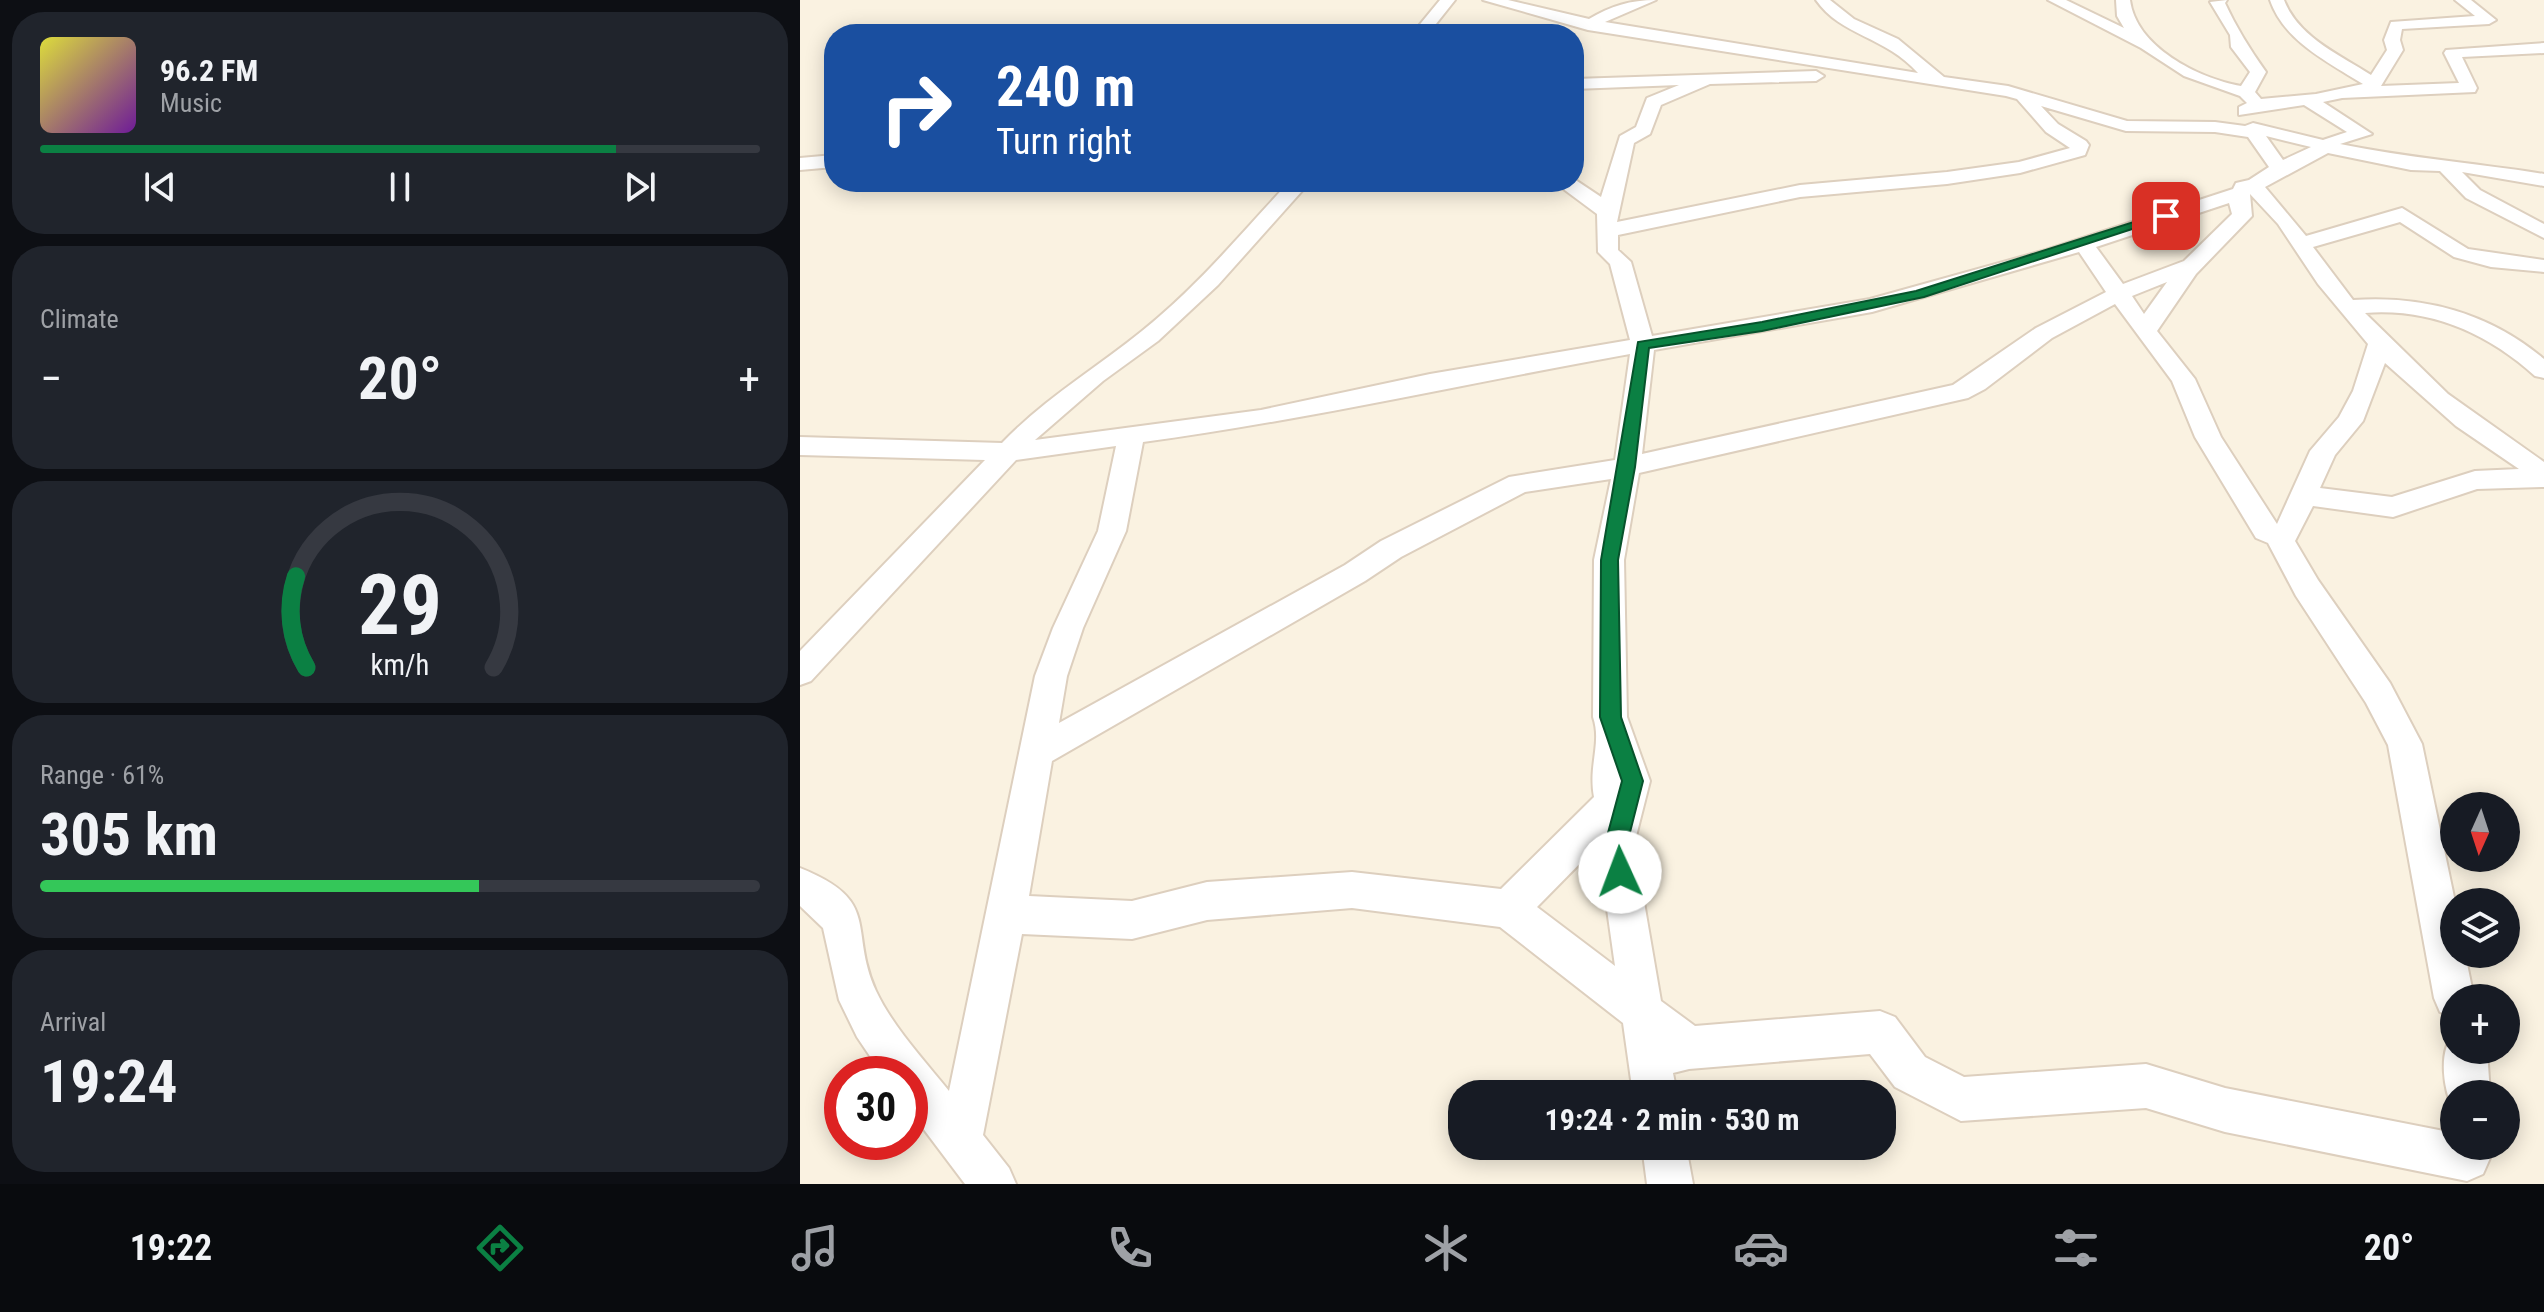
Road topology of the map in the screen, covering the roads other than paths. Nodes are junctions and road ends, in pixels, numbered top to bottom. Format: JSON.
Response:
{"nodes":[{"id":1,"x":1448,"y":0,"type":"edge"},
{"id":2,"x":1490,"y":0,"type":"edge"},
{"id":3,"x":1649,"y":0,"type":"edge"},
{"id":4,"x":1823,"y":0,"type":"edge"},
{"id":5,"x":2055,"y":0,"type":"edge"},
{"id":6,"x":2123,"y":0,"type":"edge"},
{"id":7,"x":2277,"y":0,"type":"edge"},
{"id":8,"x":2462,"y":0,"type":"edge"},
{"id":9,"x":2217,"y":1,"type":"edge"},
{"id":10,"x":1428,"y":24,"type":"edge"},
{"id":11,"x":1590,"y":24,"type":"junction"},
{"id":12,"x":1584,"y":29,"type":"edge"},
{"id":13,"x":2145,"y":44,"type":"junction"},
{"id":14,"x":2544,"y":48,"type":"edge"},
{"id":15,"x":1853,"y":69,"type":"junction"},
{"id":16,"x":1709,"y":79,"type":"junction"},
{"id":17,"x":1939,"y":81,"type":"junction"},
{"id":18,"x":1584,"y":84,"type":"edge"},
{"id":19,"x":2374,"y":84,"type":"junction"},
{"id":20,"x":2342,"y":93,"type":"junction"},
{"id":21,"x":2023,"y":96,"type":"junction"},
{"id":22,"x":2252,"y":99,"type":"junction"},
{"id":23,"x":2307,"y":100,"type":"junction"},
{"id":24,"x":2251,"y":129,"type":"junction"},
{"id":25,"x":2318,"y":147,"type":"junction"},
{"id":26,"x":824,"y":162,"type":"edge"},
{"id":27,"x":800,"y":164,"type":"edge"},
{"id":28,"x":2446,"y":166,"type":"junction"},
{"id":29,"x":2280,"y":169,"type":"junction"},
{"id":30,"x":2544,"y":180,"type":"edge"},
{"id":31,"x":2247,"y":189,"type":"junction"},
{"id":32,"x":1291,"y":192,"type":"edge"},
{"id":33,"x":1582,"y":192,"type":"edge"},
{"id":34,"x":1607,"y":221,"type":"junction"},
{"id":35,"x":2544,"y":232,"type":"edge"},
{"id":36,"x":2083,"y":243,"type":"junction"},
{"id":37,"x":2299,"y":244,"type":"junction"},
{"id":38,"x":2192,"y":265,"type":"junction"},
{"id":39,"x":2544,"y":266,"type":"edge"},
{"id":40,"x":2116,"y":294,"type":"junction"},
{"id":41,"x":2348,"y":307,"type":"junction"},
{"id":42,"x":2145,"y":331,"type":"junction"},
{"id":43,"x":2380,"y":341,"type":"junction"},
{"id":44,"x":1643,"y":345,"type":"junction"},
{"id":45,"x":2544,"y":371,"type":"edge"},
{"id":46,"x":1131,"y":437,"type":"junction"},
{"id":47,"x":807,"y":450,"type":"edge"},
{"id":48,"x":1009,"y":452,"type":"junction"},
{"id":49,"x":1627,"y":467,"type":"junction"},
{"id":50,"x":2544,"y":478,"type":"edge"},
{"id":51,"x":2304,"y":494,"type":"junction"},
{"id":52,"x":2278,"y":536,"type":"junction"},
{"id":53,"x":800,"y":672,"type":"edge"},
{"id":54,"x":1038,"y":752,"type":"junction"},
{"id":55,"x":1613,"y":815,"type":"junction"},
{"id":56,"x":800,"y":886,"type":"edge"},
{"id":57,"x":1508,"y":909,"type":"junction"},
{"id":58,"x":1006,"y":914,"type":"junction"},
{"id":59,"x":2451,"y":984,"type":"edge"},
{"id":60,"x":1642,"y":1012,"type":"junction"},
{"id":61,"x":895,"y":1056,"type":"edge"},
{"id":62,"x":1665,"y":1067,"type":"edge"},
{"id":63,"x":928,"y":1100,"type":"edge"},
{"id":64,"x":960,"y":1141,"type":"junction"},
{"id":65,"x":1666,"y":1160,"type":"edge"},
{"id":66,"x":2469,"y":1163,"type":"edge"},
{"id":67,"x":993,"y":1184,"type":"edge"},
{"id":68,"x":1670,"y":1184,"type":"edge"}],
"edges":[{"from":1,"to":10,"type":"street"},
{"from":2,"to":11,"type":"street"},
{"from":3,"to":11,"type":"street"},
{"from":4,"to":17,"type":"street"},
{"from":5,"to":13,"type":"street"},
{"from":6,"to":13,"type":"street"},
{"from":7,"to":19,"type":"street"},
{"from":8,"to":19,"type":"street"},
{"from":9,"to":22,"type":"street"},
{"from":11,"to":12,"type":"street"},
{"from":11,"to":15,"type":"street"},
{"from":13,"to":22,"type":"street"},
{"from":14,"to":20,"type":"street"},
{"from":15,"to":16,"type":"street"},
{"from":15,"to":17,"type":"street"},
{"from":16,"to":18,"type":"street"},
{"from":16,"to":34,"type":"street"},
{"from":17,"to":21,"type":"street"},
{"from":19,"to":20,"type":"street"},
{"from":20,"to":23,"type":"street"},
{"from":21,"to":24,"type":"street"},
{"from":21,"to":34,"type":"street"},
{"from":22,"to":23,"type":"street"},
{"from":22,"to":24,"type":"street"},
{"from":23,"to":25,"type":"street"},
{"from":24,"to":25,"type":"street"},
{"from":24,"to":29,"type":"street"},
{"from":25,"to":28,"type":"street"},
{"from":25,"to":29,"type":"street"},
{"from":26,"to":27,"type":"street"},
{"from":28,"to":30,"type":"street"},
{"from":28,"to":35,"type":"street"},
{"from":29,"to":31,"type":"street"},
{"from":31,"to":36,"type":"street"},
{"from":31,"to":37,"type":"street"},
{"from":31,"to":38,"type":"street"},
{"from":32,"to":48,"type":"street"},
{"from":33,"to":34,"type":"street"},
{"from":34,"to":44,"type":"street"},
{"from":36,"to":40,"type":"street"},
{"from":36,"to":44,"type":"street"},
{"from":37,"to":39,"type":"street"},
{"from":37,"to":41,"type":"street"},
{"from":38,"to":40,"type":"street"},
{"from":38,"to":42,"type":"street"},
{"from":40,"to":42,"type":"street"},
{"from":40,"to":49,"type":"street"},
{"from":41,"to":43,"type":"street"},
{"from":41,"to":45,"type":"street"},
{"from":42,"to":52,"type":"street"},
{"from":43,"to":50,"type":"street"},
{"from":43,"to":51,"type":"street"},
{"from":44,"to":46,"type":"street"},
{"from":44,"to":49,"type":"street"},
{"from":46,"to":48,"type":"street"},
{"from":46,"to":54,"type":"street"},
{"from":47,"to":48,"type":"street"},
{"from":48,"to":53,"type":"street"},
{"from":49,"to":54,"type":"street"},
{"from":49,"to":55,"type":"street"},
{"from":50,"to":51,"type":"street"},
{"from":51,"to":52,"type":"street"},
{"from":52,"to":59,"type":"street"},
{"from":54,"to":58,"type":"street"},
{"from":55,"to":57,"type":"street"},
{"from":55,"to":60,"type":"street"},
{"from":56,"to":61,"type":"street"},
{"from":57,"to":58,"type":"street"},
{"from":57,"to":60,"type":"street"},
{"from":58,"to":64,"type":"street"},
{"from":60,"to":62,"type":"street"},
{"from":62,"to":66,"type":"street"},
{"from":63,"to":64,"type":"street"},
{"from":64,"to":67,"type":"street"},
{"from":65,"to":68,"type":"street"}]}
